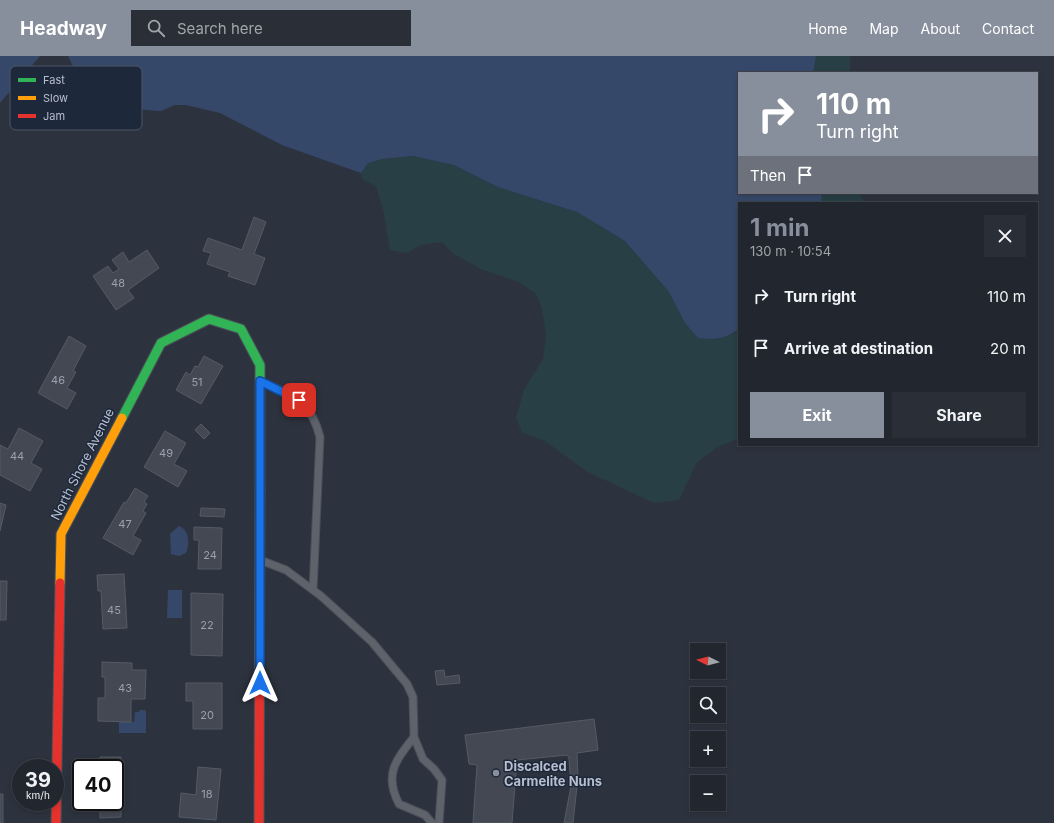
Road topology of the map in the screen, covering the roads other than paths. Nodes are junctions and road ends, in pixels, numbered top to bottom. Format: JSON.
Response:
{"nodes":[{"id":1,"x":260,"y":381,"type":"junction"},
{"id":2,"x":260,"y":560,"type":"junction"},
{"id":3,"x":313,"y":590,"type":"junction"},
{"id":4,"x":414,"y":737,"type":"junction"},
{"id":5,"x":56,"y":823,"type":"edge"},
{"id":6,"x":259,"y":823,"type":"edge"},
{"id":7,"x":432,"y":823,"type":"edge"},
{"id":8,"x":439,"y":823,"type":"edge"}],
"edges":[{"from":1,"to":2,"type":"street","name":"North Shore Avenue"},
{"from":1,"to":3,"type":"lane"},
{"from":1,"to":5,"type":"street","name":"North Shore Avenue"},
{"from":2,"to":3,"type":"lane"},
{"from":2,"to":6,"type":"street","name":"North Shore Avenue"},
{"from":3,"to":4,"type":"lane"},
{"from":4,"to":7,"type":"lane"},
{"from":4,"to":8,"type":"lane"}]}
